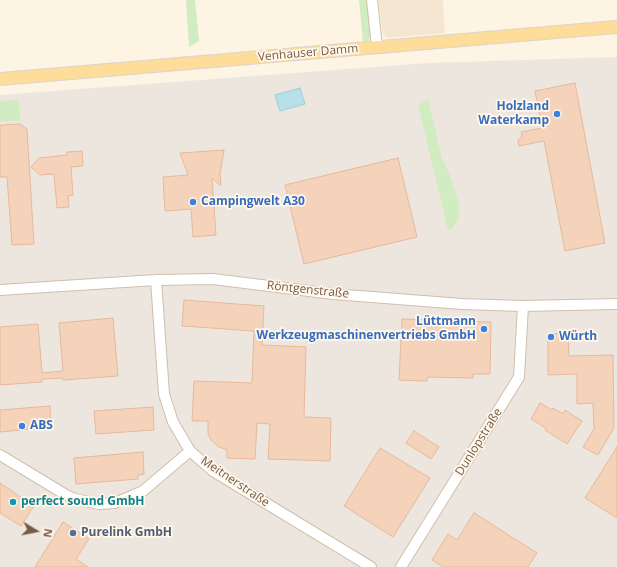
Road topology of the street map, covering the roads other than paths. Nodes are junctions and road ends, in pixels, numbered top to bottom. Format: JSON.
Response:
{"nodes":[{"id":1,"x":372,"y":0,"type":"edge"},
{"id":2,"x":617,"y":27,"type":"edge"},
{"id":3,"x":377,"y":47,"type":"junction"},
{"id":4,"x":0,"y":79,"type":"edge"},
{"id":5,"x":156,"y":280,"type":"junction"},
{"id":6,"x":0,"y":290,"type":"edge"},
{"id":7,"x":617,"y":304,"type":"edge"},
{"id":8,"x":523,"y":306,"type":"junction"},
{"id":9,"x":190,"y":451,"type":"junction"},
{"id":10,"x":0,"y":455,"type":"edge"},
{"id":11,"x":371,"y":567,"type":"edge"},
{"id":12,"x":401,"y":567,"type":"edge"}],
"edges":[{"from":1,"to":3,"type":"street"},
{"from":2,"to":3,"type":"main road","name":"Venhauser Damm"},
{"from":3,"to":4,"type":"main road","name":"Venhauser Damm"},
{"from":5,"to":6,"type":"street","name":"Röntgenstraße"},
{"from":5,"to":8,"type":"street","name":"Röntgenstraße"},
{"from":5,"to":9,"type":"street","name":"Meitnerstraße"},
{"from":7,"to":8,"type":"street","name":"Röntgenstraße"},
{"from":8,"to":12,"type":"street","name":"Dunlopstraße"},
{"from":9,"to":10,"type":"street"},
{"from":9,"to":11,"type":"street","name":"Meitnerstraße"}]}
